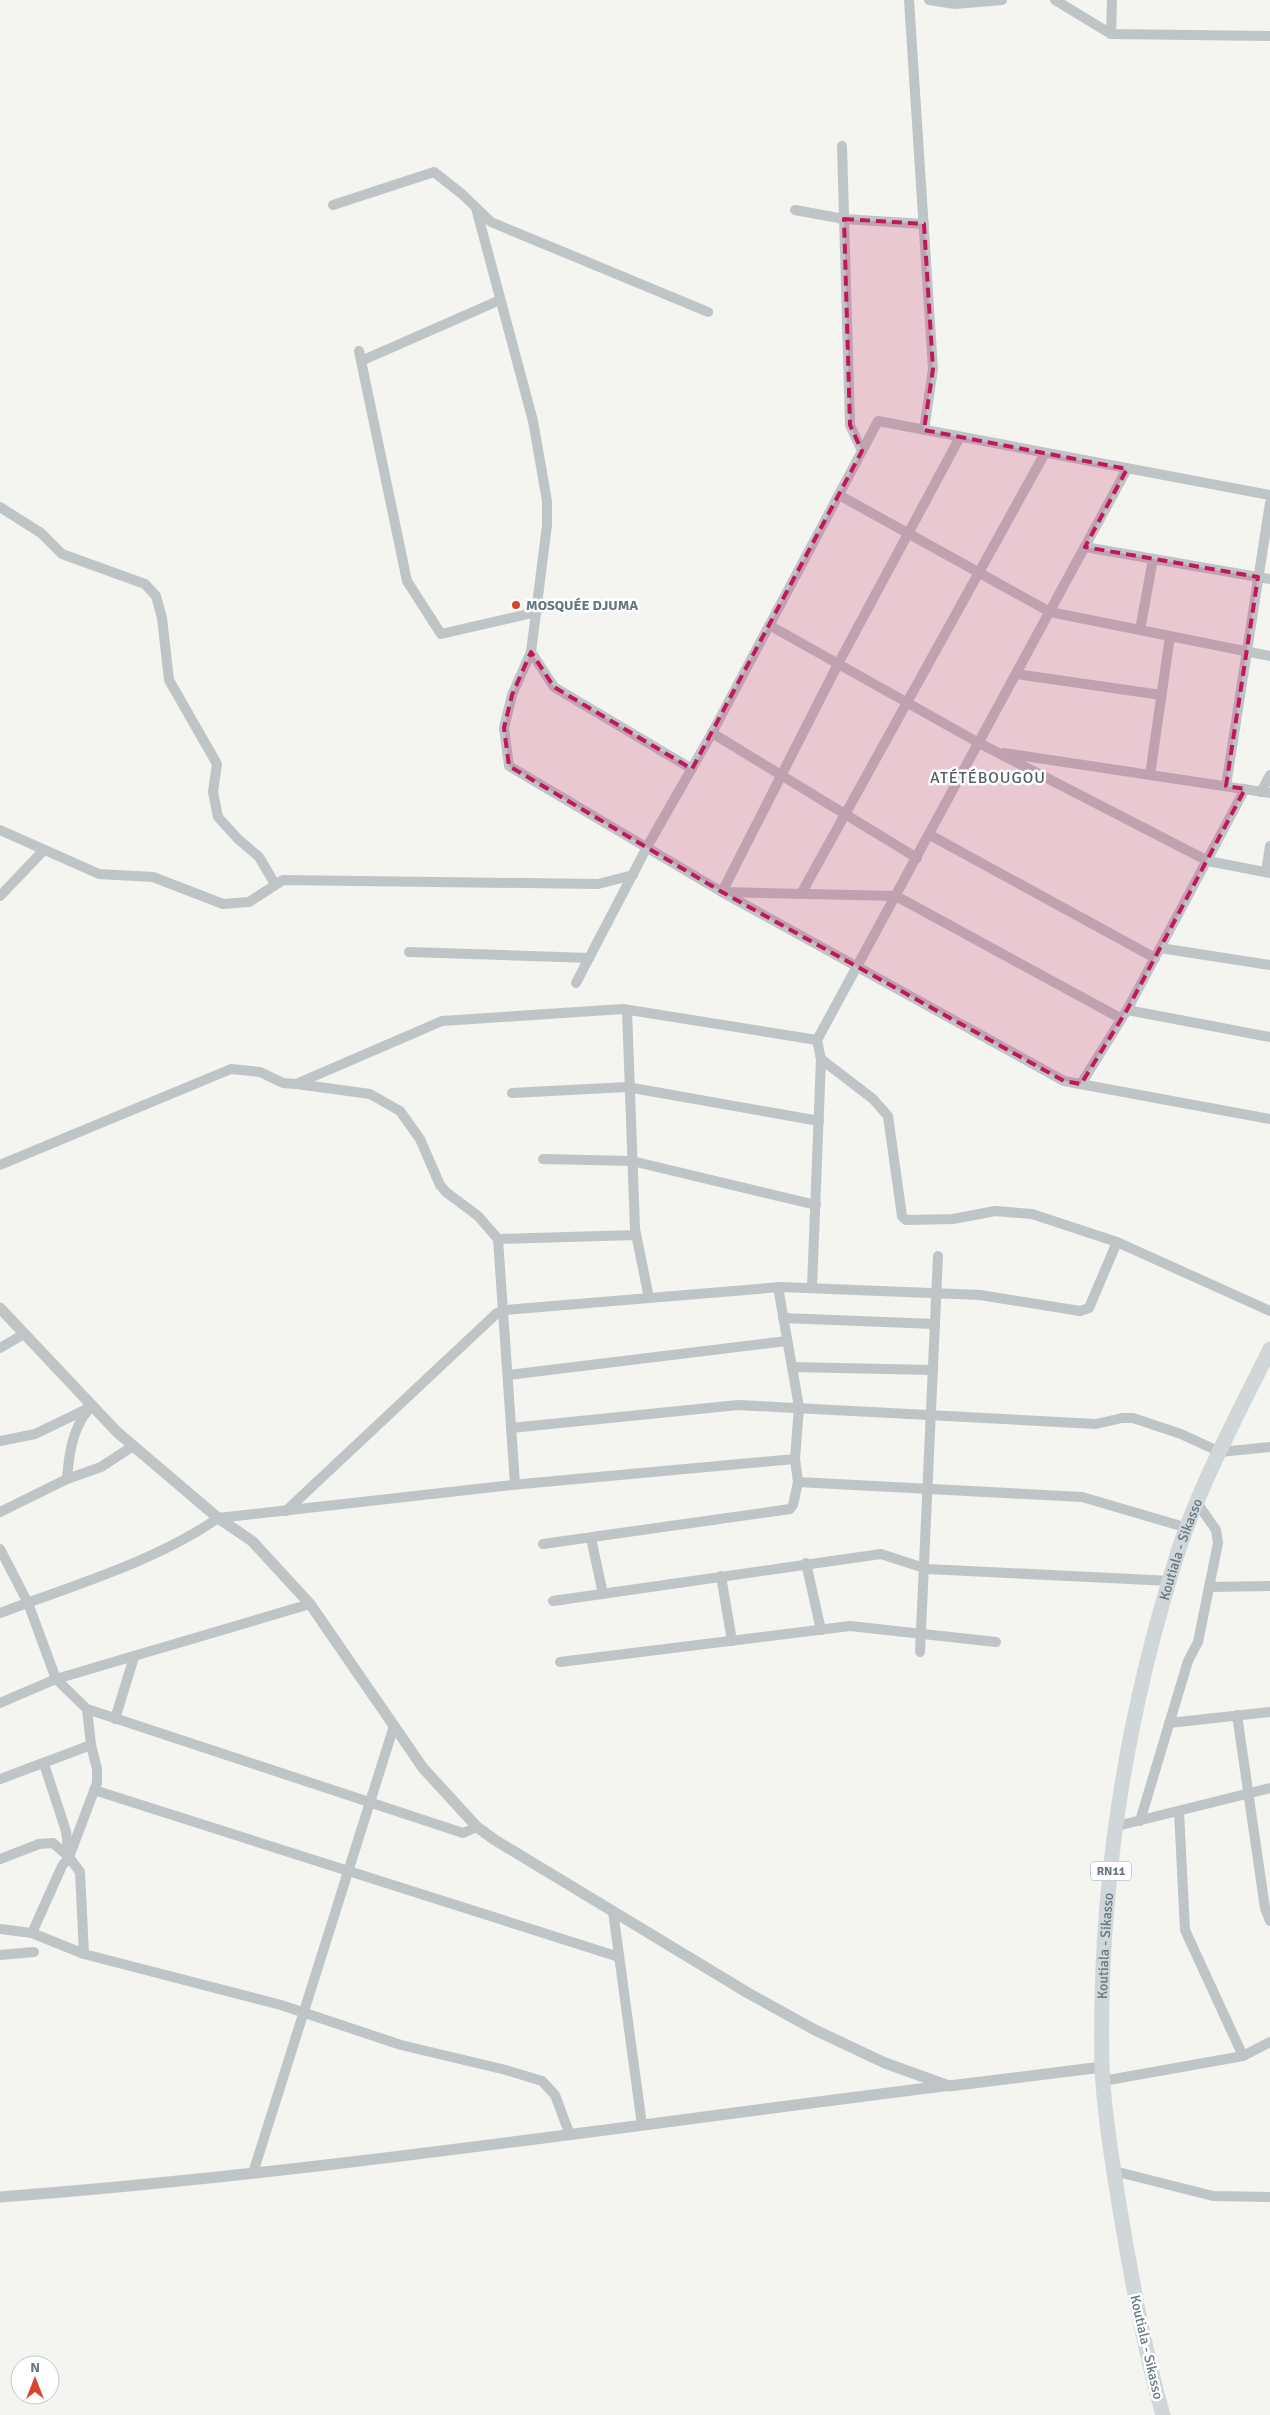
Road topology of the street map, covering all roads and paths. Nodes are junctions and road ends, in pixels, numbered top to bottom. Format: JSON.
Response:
{"nodes":[{"id":1,"x":909,"y":0,"type":"edge"},
{"id":2,"x":929,"y":0,"type":"edge"},
{"id":3,"x":1002,"y":0,"type":"edge"},
{"id":4,"x":1054,"y":0,"type":"edge"},
{"id":5,"x":1112,"y":0,"type":"edge"},
{"id":6,"x":1111,"y":34,"type":"junction"},
{"id":7,"x":1270,"y":36,"type":"edge"},
{"id":8,"x":842,"y":146,"type":"dead end"},
{"id":9,"x":333,"y":205,"type":"dead end"},
{"id":10,"x":476,"y":208,"type":"junction"},
{"id":11,"x":795,"y":210,"type":"dead end"},
{"id":12,"x":844,"y":219,"type":"junction"},
{"id":13,"x":924,"y":224,"type":"junction"},
{"id":14,"x":500,"y":300,"type":"junction"},
{"id":15,"x":708,"y":312,"type":"dead end"},
{"id":16,"x":924,"y":430,"type":"junction"},
{"id":17,"x":960,"y":437,"type":"junction"},
{"id":18,"x":862,"y":451,"type":"junction"},
{"id":19,"x":1045,"y":453,"type":"junction"},
{"id":20,"x":1128,"y":469,"type":"junction"},
{"id":21,"x":839,"y":495,"type":"junction"},
{"id":22,"x":1270,"y":495,"type":"edge"},
{"id":23,"x":1270,"y":503,"type":"edge"},
{"id":24,"x":0,"y":507,"type":"edge"},
{"id":25,"x":908,"y":533,"type":"junction"},
{"id":26,"x":1085,"y":547,"type":"junction"},
{"id":27,"x":1153,"y":559,"type":"junction"},
{"id":28,"x":979,"y":572,"type":"junction"},
{"id":29,"x":1258,"y":577,"type":"junction"},
{"id":30,"x":1270,"y":579,"type":"edge"},
{"id":31,"x":537,"y":612,"type":"junction"},
{"id":32,"x":1050,"y":612,"type":"junction"},
{"id":33,"x":770,"y":625,"type":"junction"},
{"id":34,"x":1140,"y":630,"type":"junction"},
{"id":35,"x":1170,"y":636,"type":"junction"},
{"id":36,"x":1247,"y":651,"type":"junction"},
{"id":37,"x":531,"y":652,"type":"junction"},
{"id":38,"x":1270,"y":656,"type":"edge"},
{"id":39,"x":838,"y":664,"type":"junction"},
{"id":40,"x":1016,"y":674,"type":"junction"},
{"id":41,"x":1161,"y":695,"type":"junction"},
{"id":42,"x":906,"y":702,"type":"junction"},
{"id":43,"x":712,"y":734,"type":"junction"},
{"id":44,"x":979,"y":743,"type":"junction"},
{"id":45,"x":994,"y":751,"type":"junction"},
{"id":46,"x":692,"y":769,"type":"junction"},
{"id":47,"x":1150,"y":775,"type":"junction"},
{"id":48,"x":1270,"y":775,"type":"edge"},
{"id":49,"x":781,"y":776,"type":"junction"},
{"id":50,"x":1226,"y":786,"type":"junction"},
{"id":51,"x":1245,"y":789,"type":"junction"},
{"id":52,"x":1266,"y":792,"type":"edge"},
{"id":53,"x":844,"y":814,"type":"junction"},
{"id":54,"x":0,"y":830,"type":"edge"},
{"id":55,"x":930,"y":835,"type":"junction"},
{"id":56,"x":1270,"y":846,"type":"edge"},
{"id":57,"x":647,"y":847,"type":"junction"},
{"id":58,"x":44,"y":850,"type":"junction"},
{"id":59,"x":916,"y":858,"type":"junction"},
{"id":60,"x":1208,"y":861,"type":"junction"},
{"id":61,"x":1268,"y":872,"type":"edge"},
{"id":62,"x":633,"y":875,"type":"junction"},
{"id":63,"x":275,"y":884,"type":"junction"},
{"id":64,"x":722,"y":892,"type":"junction"},
{"id":65,"x":801,"y":894,"type":"junction"},
{"id":66,"x":0,"y":896,"type":"edge"},
{"id":67,"x":896,"y":896,"type":"junction"},
{"id":68,"x":1160,"y":948,"type":"junction"},
{"id":69,"x":409,"y":952,"type":"dead end"},
{"id":70,"x":589,"y":958,"type":"junction"},
{"id":71,"x":1155,"y":958,"type":"junction"},
{"id":72,"x":1270,"y":965,"type":"edge"},
{"id":73,"x":858,"y":966,"type":"junction"},
{"id":74,"x":576,"y":983,"type":"dead end"},
{"id":75,"x":627,"y":1010,"type":"junction"},
{"id":76,"x":1127,"y":1010,"type":"junction"},
{"id":77,"x":1120,"y":1018,"type":"junction"},
{"id":78,"x":1270,"y":1037,"type":"edge"},
{"id":79,"x":817,"y":1040,"type":"junction"},
{"id":80,"x":821,"y":1060,"type":"junction"},
{"id":81,"x":296,"y":1084,"type":"junction"},
{"id":82,"x":1081,"y":1084,"type":"junction"},
{"id":83,"x":630,"y":1088,"type":"junction"},
{"id":84,"x":512,"y":1093,"type":"dead end"},
{"id":85,"x":1270,"y":1119,"type":"edge"},
{"id":86,"x":819,"y":1122,"type":"junction"},
{"id":87,"x":543,"y":1159,"type":"dead end"},
{"id":88,"x":632,"y":1161,"type":"junction"},
{"id":89,"x":0,"y":1166,"type":"edge"},
{"id":90,"x":816,"y":1205,"type":"junction"},
{"id":91,"x":636,"y":1235,"type":"junction"},
{"id":92,"x":498,"y":1239,"type":"junction"},
{"id":93,"x":1117,"y":1242,"type":"junction"},
{"id":94,"x":938,"y":1256,"type":"dead end"},
{"id":95,"x":778,"y":1287,"type":"junction"},
{"id":96,"x":812,"y":1288,"type":"junction"},
{"id":97,"x":936,"y":1293,"type":"junction"},
{"id":98,"x":649,"y":1298,"type":"junction"},
{"id":99,"x":0,"y":1308,"type":"edge"},
{"id":100,"x":503,"y":1311,"type":"junction"},
{"id":101,"x":1270,"y":1311,"type":"edge"},
{"id":102,"x":784,"y":1318,"type":"junction"},
{"id":103,"x":935,"y":1324,"type":"junction"},
{"id":104,"x":24,"y":1334,"type":"junction"},
{"id":105,"x":788,"y":1341,"type":"junction"},
{"id":106,"x":0,"y":1348,"type":"edge"},
{"id":107,"x":1270,"y":1349,"type":"edge"},
{"id":108,"x":792,"y":1366,"type":"junction"},
{"id":109,"x":933,"y":1370,"type":"junction"},
{"id":110,"x":508,"y":1375,"type":"junction"},
{"id":111,"x":91,"y":1406,"type":"junction"},
{"id":112,"x":799,"y":1407,"type":"junction"},
{"id":113,"x":931,"y":1414,"type":"junction"},
{"id":114,"x":511,"y":1428,"type":"junction"},
{"id":115,"x":0,"y":1441,"type":"edge"},
{"id":116,"x":133,"y":1446,"type":"junction"},
{"id":117,"x":1270,"y":1447,"type":"edge"},
{"id":118,"x":1220,"y":1452,"type":"junction"},
{"id":119,"x":795,"y":1459,"type":"junction"},
{"id":120,"x":67,"y":1479,"type":"junction"},
{"id":121,"x":798,"y":1482,"type":"junction"},
{"id":122,"x":515,"y":1484,"type":"junction"},
{"id":123,"x":927,"y":1489,"type":"junction"},
{"id":124,"x":1198,"y":1504,"type":"junction"},
{"id":125,"x":286,"y":1510,"type":"junction"},
{"id":126,"x":0,"y":1512,"type":"edge"},
{"id":127,"x":218,"y":1518,"type":"junction"},
{"id":128,"x":1188,"y":1528,"type":"junction"},
{"id":129,"x":591,"y":1538,"type":"junction"},
{"id":130,"x":543,"y":1544,"type":"dead end"},
{"id":131,"x":0,"y":1550,"type":"edge"},
{"id":132,"x":806,"y":1564,"type":"junction"},
{"id":133,"x":924,"y":1568,"type":"junction"},
{"id":134,"x":721,"y":1576,"type":"junction"},
{"id":135,"x":1171,"y":1581,"type":"junction"},
{"id":136,"x":1270,"y":1586,"type":"edge"},
{"id":137,"x":1209,"y":1587,"type":"junction"},
{"id":138,"x":603,"y":1594,"type":"junction"},
{"id":139,"x":554,"y":1601,"type":"dead end"},
{"id":140,"x":28,"y":1602,"type":"junction"},
{"id":141,"x":310,"y":1604,"type":"junction"},
{"id":142,"x":0,"y":1613,"type":"edge"},
{"id":143,"x":821,"y":1630,"type":"junction"},
{"id":144,"x":921,"y":1634,"type":"junction"},
{"id":145,"x":732,"y":1640,"type":"junction"},
{"id":146,"x":996,"y":1642,"type":"dead end"},
{"id":147,"x":920,"y":1652,"type":"dead end"},
{"id":148,"x":134,"y":1657,"type":"junction"},
{"id":149,"x":560,"y":1662,"type":"dead end"},
{"id":150,"x":56,"y":1679,"type":"junction"},
{"id":151,"x":0,"y":1703,"type":"edge"},
{"id":152,"x":87,"y":1709,"type":"junction"},
{"id":153,"x":1270,"y":1712,"type":"edge"},
{"id":154,"x":1237,"y":1715,"type":"junction"},
{"id":155,"x":115,"y":1718,"type":"junction"},
{"id":156,"x":1169,"y":1723,"type":"junction"},
{"id":157,"x":394,"y":1726,"type":"junction"},
{"id":158,"x":91,"y":1745,"type":"junction"},
{"id":159,"x":44,"y":1764,"type":"junction"},
{"id":160,"x":0,"y":1779,"type":"edge"},
{"id":161,"x":1270,"y":1788,"type":"edge"},
{"id":162,"x":94,"y":1790,"type":"junction"},
{"id":163,"x":1248,"y":1794,"type":"junction"},
{"id":164,"x":369,"y":1803,"type":"junction"},
{"id":165,"x":1179,"y":1811,"type":"junction"},
{"id":166,"x":1140,"y":1820,"type":"junction"},
{"id":167,"x":1117,"y":1826,"type":"junction"},
{"id":168,"x":477,"y":1827,"type":"junction"},
{"id":169,"x":69,"y":1857,"type":"junction"},
{"id":170,"x":0,"y":1859,"type":"edge"},
{"id":171,"x":348,"y":1871,"type":"junction"},
{"id":172,"x":613,"y":1911,"type":"junction"},
{"id":173,"x":1270,"y":1921,"type":"edge"},
{"id":174,"x":0,"y":1929,"type":"edge"},
{"id":175,"x":32,"y":1933,"type":"junction"},
{"id":176,"x":34,"y":1952,"type":"dead end"},
{"id":177,"x":0,"y":1954,"type":"edge"},
{"id":178,"x":84,"y":1954,"type":"junction"},
{"id":179,"x":619,"y":1957,"type":"junction"},
{"id":180,"x":303,"y":2012,"type":"junction"},
{"id":181,"x":1270,"y":2042,"type":"edge"},
{"id":182,"x":1242,"y":2056,"type":"junction"},
{"id":183,"x":1103,"y":2074,"type":"junction"},
{"id":184,"x":949,"y":2086,"type":"junction"},
{"id":185,"x":642,"y":2125,"type":"junction"},
{"id":186,"x":570,"y":2135,"type":"junction"},
{"id":187,"x":1114,"y":2170,"type":"junction"},
{"id":188,"x":253,"y":2173,"type":"junction"},
{"id":189,"x":0,"y":2197,"type":"edge"},
{"id":190,"x":1270,"y":2197,"type":"edge"},
{"id":191,"x":1162,"y":2415,"type":"edge"}],
"edges":[{"from":1,"to":13,"type":"street"},
{"from":2,"to":3,"type":"street"},
{"from":4,"to":6,"type":"street"},
{"from":5,"to":6,"type":"street"},
{"from":6,"to":7,"type":"street"},
{"from":8,"to":12,"type":"street"},
{"from":9,"to":10,"type":"street"},
{"from":10,"to":14,"type":"street"},
{"from":10,"to":15,"type":"street"},
{"from":11,"to":12,"type":"street"},
{"from":12,"to":13,"type":"street"},
{"from":12,"to":18,"type":"street"},
{"from":13,"to":16,"type":"street"},
{"from":14,"to":31,"type":"street"},
{"from":14,"to":31,"type":"street"},
{"from":16,"to":17,"type":"street"},
{"from":16,"to":18,"type":"street"},
{"from":17,"to":19,"type":"street"},
{"from":17,"to":25,"type":"street"},
{"from":18,"to":21,"type":"street"},
{"from":19,"to":20,"type":"street"},
{"from":19,"to":28,"type":"street"},
{"from":20,"to":22,"type":"street"},
{"from":20,"to":26,"type":"street"},
{"from":21,"to":25,"type":"street"},
{"from":21,"to":33,"type":"street"},
{"from":23,"to":29,"type":"street"},
{"from":24,"to":63,"type":"street"},
{"from":25,"to":28,"type":"street"},
{"from":25,"to":39,"type":"street"},
{"from":26,"to":27,"type":"street"},
{"from":26,"to":32,"type":"street"},
{"from":27,"to":29,"type":"street"},
{"from":27,"to":34,"type":"street"},
{"from":28,"to":32,"type":"street"},
{"from":28,"to":42,"type":"street"},
{"from":29,"to":30,"type":"street"},
{"from":29,"to":36,"type":"street"},
{"from":31,"to":37,"type":"street"},
{"from":32,"to":34,"type":"street"},
{"from":32,"to":40,"type":"street"},
{"from":33,"to":39,"type":"street"},
{"from":33,"to":43,"type":"street"},
{"from":34,"to":35,"type":"street"},
{"from":35,"to":36,"type":"street"},
{"from":35,"to":41,"type":"street"},
{"from":36,"to":38,"type":"street"},
{"from":36,"to":50,"type":"street"},
{"from":37,"to":46,"type":"street"},
{"from":37,"to":57,"type":"street"},
{"from":39,"to":42,"type":"street"},
{"from":39,"to":49,"type":"street"},
{"from":40,"to":41,"type":"street"},
{"from":40,"to":44,"type":"street"},
{"from":41,"to":47,"type":"street"},
{"from":42,"to":44,"type":"street"},
{"from":42,"to":53,"type":"street"},
{"from":43,"to":46,"type":"street"},
{"from":43,"to":49,"type":"street"},
{"from":44,"to":45,"type":"street"},
{"from":44,"to":55,"type":"street"},
{"from":45,"to":47,"type":"street"},
{"from":45,"to":60,"type":"street"},
{"from":46,"to":57,"type":"street"},
{"from":47,"to":50,"type":"street"},
{"from":48,"to":52,"type":"street"},
{"from":49,"to":53,"type":"street"},
{"from":49,"to":64,"type":"street"},
{"from":50,"to":51,"type":"street"},
{"from":51,"to":52,"type":"street"},
{"from":51,"to":60,"type":"street"},
{"from":53,"to":59,"type":"street"},
{"from":53,"to":65,"type":"street"},
{"from":54,"to":58,"type":"street"},
{"from":55,"to":59,"type":"street"},
{"from":55,"to":71,"type":"street"},
{"from":56,"to":61,"type":"street"},
{"from":57,"to":62,"type":"street"},
{"from":57,"to":64,"type":"street"},
{"from":58,"to":63,"type":"street"},
{"from":58,"to":66,"type":"street"},
{"from":59,"to":67,"type":"street"},
{"from":60,"to":61,"type":"street"},
{"from":60,"to":68,"type":"street"},
{"from":62,"to":63,"type":"street"},
{"from":62,"to":70,"type":"street"},
{"from":64,"to":65,"type":"street"},
{"from":64,"to":73,"type":"street"},
{"from":65,"to":67,"type":"street"},
{"from":67,"to":73,"type":"street"},
{"from":67,"to":77,"type":"street"},
{"from":68,"to":71,"type":"street"},
{"from":68,"to":72,"type":"street"},
{"from":69,"to":70,"type":"street"},
{"from":70,"to":74,"type":"street"},
{"from":71,"to":76,"type":"street"},
{"from":73,"to":79,"type":"street"},
{"from":73,"to":82,"type":"street"},
{"from":75,"to":79,"type":"street"},
{"from":75,"to":81,"type":"street"},
{"from":75,"to":83,"type":"street"},
{"from":76,"to":77,"type":"street"},
{"from":76,"to":78,"type":"street"},
{"from":77,"to":82,"type":"street"},
{"from":79,"to":80,"type":"street"},
{"from":80,"to":86,"type":"street"},
{"from":80,"to":93,"type":"street"},
{"from":81,"to":89,"type":"street"},
{"from":81,"to":92,"type":"street"},
{"from":82,"to":85,"type":"street"},
{"from":83,"to":84,"type":"street"},
{"from":83,"to":86,"type":"street"},
{"from":83,"to":88,"type":"street"},
{"from":86,"to":90,"type":"street"},
{"from":87,"to":88,"type":"street"},
{"from":88,"to":90,"type":"street"},
{"from":88,"to":91,"type":"street"},
{"from":90,"to":96,"type":"street"},
{"from":91,"to":92,"type":"street"},
{"from":91,"to":98,"type":"street"},
{"from":92,"to":100,"type":"street"},
{"from":93,"to":97,"type":"street"},
{"from":93,"to":101,"type":"street"},
{"from":94,"to":97,"type":"street"},
{"from":95,"to":96,"type":"street"},
{"from":95,"to":98,"type":"street"},
{"from":95,"to":102,"type":"street"},
{"from":96,"to":97,"type":"street"},
{"from":97,"to":103,"type":"street"},
{"from":98,"to":100,"type":"street"},
{"from":99,"to":104,"type":"street"},
{"from":100,"to":110,"type":"street"},
{"from":100,"to":125,"type":"street"},
{"from":102,"to":103,"type":"street"},
{"from":102,"to":105,"type":"street"},
{"from":103,"to":109,"type":"street"},
{"from":104,"to":106,"type":"street"},
{"from":104,"to":111,"type":"street"},
{"from":105,"to":108,"type":"street"},
{"from":105,"to":110,"type":"street"},
{"from":107,"to":118,"type":"main road","name":"Koutiala - Sikasso","number":"RN11"},
{"from":108,"to":109,"type":"street"},
{"from":108,"to":112,"type":"street"},
{"from":109,"to":113,"type":"street"},
{"from":110,"to":114,"type":"street"},
{"from":111,"to":115,"type":"street"},
{"from":111,"to":116,"type":"street"},
{"from":111,"to":120,"type":"street"},
{"from":112,"to":113,"type":"street"},
{"from":112,"to":114,"type":"street"},
{"from":112,"to":119,"type":"street"},
{"from":113,"to":118,"type":"street"},
{"from":113,"to":123,"type":"street"},
{"from":114,"to":122,"type":"street"},
{"from":116,"to":120,"type":"street"},
{"from":116,"to":127,"type":"street"},
{"from":117,"to":118,"type":"street"},
{"from":118,"to":124,"type":"main road","name":"Koutiala - Sikasso","number":"RN11"},
{"from":119,"to":121,"type":"street"},
{"from":119,"to":122,"type":"street"},
{"from":120,"to":126,"type":"street"},
{"from":121,"to":123,"type":"street"},
{"from":121,"to":129,"type":"street"},
{"from":122,"to":125,"type":"street"},
{"from":123,"to":128,"type":"street"},
{"from":123,"to":133,"type":"street"},
{"from":124,"to":128,"type":"main road","name":"Koutiala - Sikasso","number":"RN11"},
{"from":124,"to":137,"type":"street"},
{"from":125,"to":127,"type":"street"},
{"from":127,"to":140,"type":"street"},
{"from":127,"to":141,"type":"street"},
{"from":128,"to":135,"type":"main road","name":"Koutiala - Sikasso","number":"RN11"},
{"from":129,"to":130,"type":"street"},
{"from":129,"to":138,"type":"street"},
{"from":131,"to":140,"type":"street"},
{"from":132,"to":133,"type":"street"},
{"from":132,"to":134,"type":"street"},
{"from":132,"to":143,"type":"street"},
{"from":133,"to":135,"type":"street"},
{"from":133,"to":144,"type":"street"},
{"from":134,"to":138,"type":"street"},
{"from":134,"to":145,"type":"street"},
{"from":135,"to":167,"type":"main road","name":"Koutiala - Sikasso","number":"RN11"},
{"from":136,"to":137,"type":"street"},
{"from":137,"to":156,"type":"street"},
{"from":138,"to":139,"type":"street"},
{"from":140,"to":142,"type":"street"},
{"from":140,"to":150,"type":"street"},
{"from":141,"to":148,"type":"street"},
{"from":141,"to":157,"type":"street"},
{"from":143,"to":144,"type":"street"},
{"from":143,"to":145,"type":"street"},
{"from":144,"to":146,"type":"street"},
{"from":144,"to":147,"type":"street"},
{"from":145,"to":149,"type":"street"},
{"from":148,"to":150,"type":"street"},
{"from":148,"to":155,"type":"street"},
{"from":150,"to":151,"type":"street"},
{"from":150,"to":152,"type":"street"},
{"from":152,"to":155,"type":"street"},
{"from":152,"to":158,"type":"street"},
{"from":153,"to":154,"type":"street"},
{"from":154,"to":156,"type":"street"},
{"from":154,"to":163,"type":"street"},
{"from":155,"to":164,"type":"street"},
{"from":156,"to":166,"type":"street"},
{"from":157,"to":164,"type":"street"},
{"from":157,"to":168,"type":"street"},
{"from":158,"to":159,"type":"street"},
{"from":158,"to":162,"type":"street"},
{"from":159,"to":160,"type":"street"},
{"from":159,"to":169,"type":"street"},
{"from":161,"to":163,"type":"street"},
{"from":162,"to":169,"type":"street"},
{"from":162,"to":171,"type":"street"},
{"from":163,"to":165,"type":"street"},
{"from":163,"to":173,"type":"street"},
{"from":164,"to":168,"type":"street"},
{"from":164,"to":171,"type":"street"},
{"from":165,"to":166,"type":"street"},
{"from":165,"to":182,"type":"street"},
{"from":166,"to":167,"type":"street"},
{"from":167,"to":183,"type":"main road","name":"Koutiala - Sikasso","number":"RN11"},
{"from":168,"to":172,"type":"street"},
{"from":169,"to":170,"type":"street"},
{"from":169,"to":175,"type":"street"},
{"from":169,"to":178,"type":"street"},
{"from":171,"to":179,"type":"street"},
{"from":171,"to":180,"type":"street"},
{"from":172,"to":179,"type":"street"},
{"from":172,"to":184,"type":"street"},
{"from":174,"to":175,"type":"street"},
{"from":175,"to":178,"type":"street"},
{"from":176,"to":177,"type":"street"},
{"from":178,"to":180,"type":"street"},
{"from":179,"to":185,"type":"street"},
{"from":180,"to":186,"type":"street"},
{"from":180,"to":188,"type":"street"},
{"from":181,"to":182,"type":"street"},
{"from":182,"to":183,"type":"street"},
{"from":183,"to":184,"type":"street"},
{"from":183,"to":187,"type":"main road","name":"Koutiala - Sikasso","number":"RN11"},
{"from":184,"to":185,"type":"street"},
{"from":185,"to":186,"type":"street"},
{"from":186,"to":188,"type":"street"},
{"from":187,"to":190,"type":"street"},
{"from":187,"to":191,"type":"main road","name":"Koutiala - Sikasso","number":"RN11"},
{"from":188,"to":189,"type":"street"}]}
